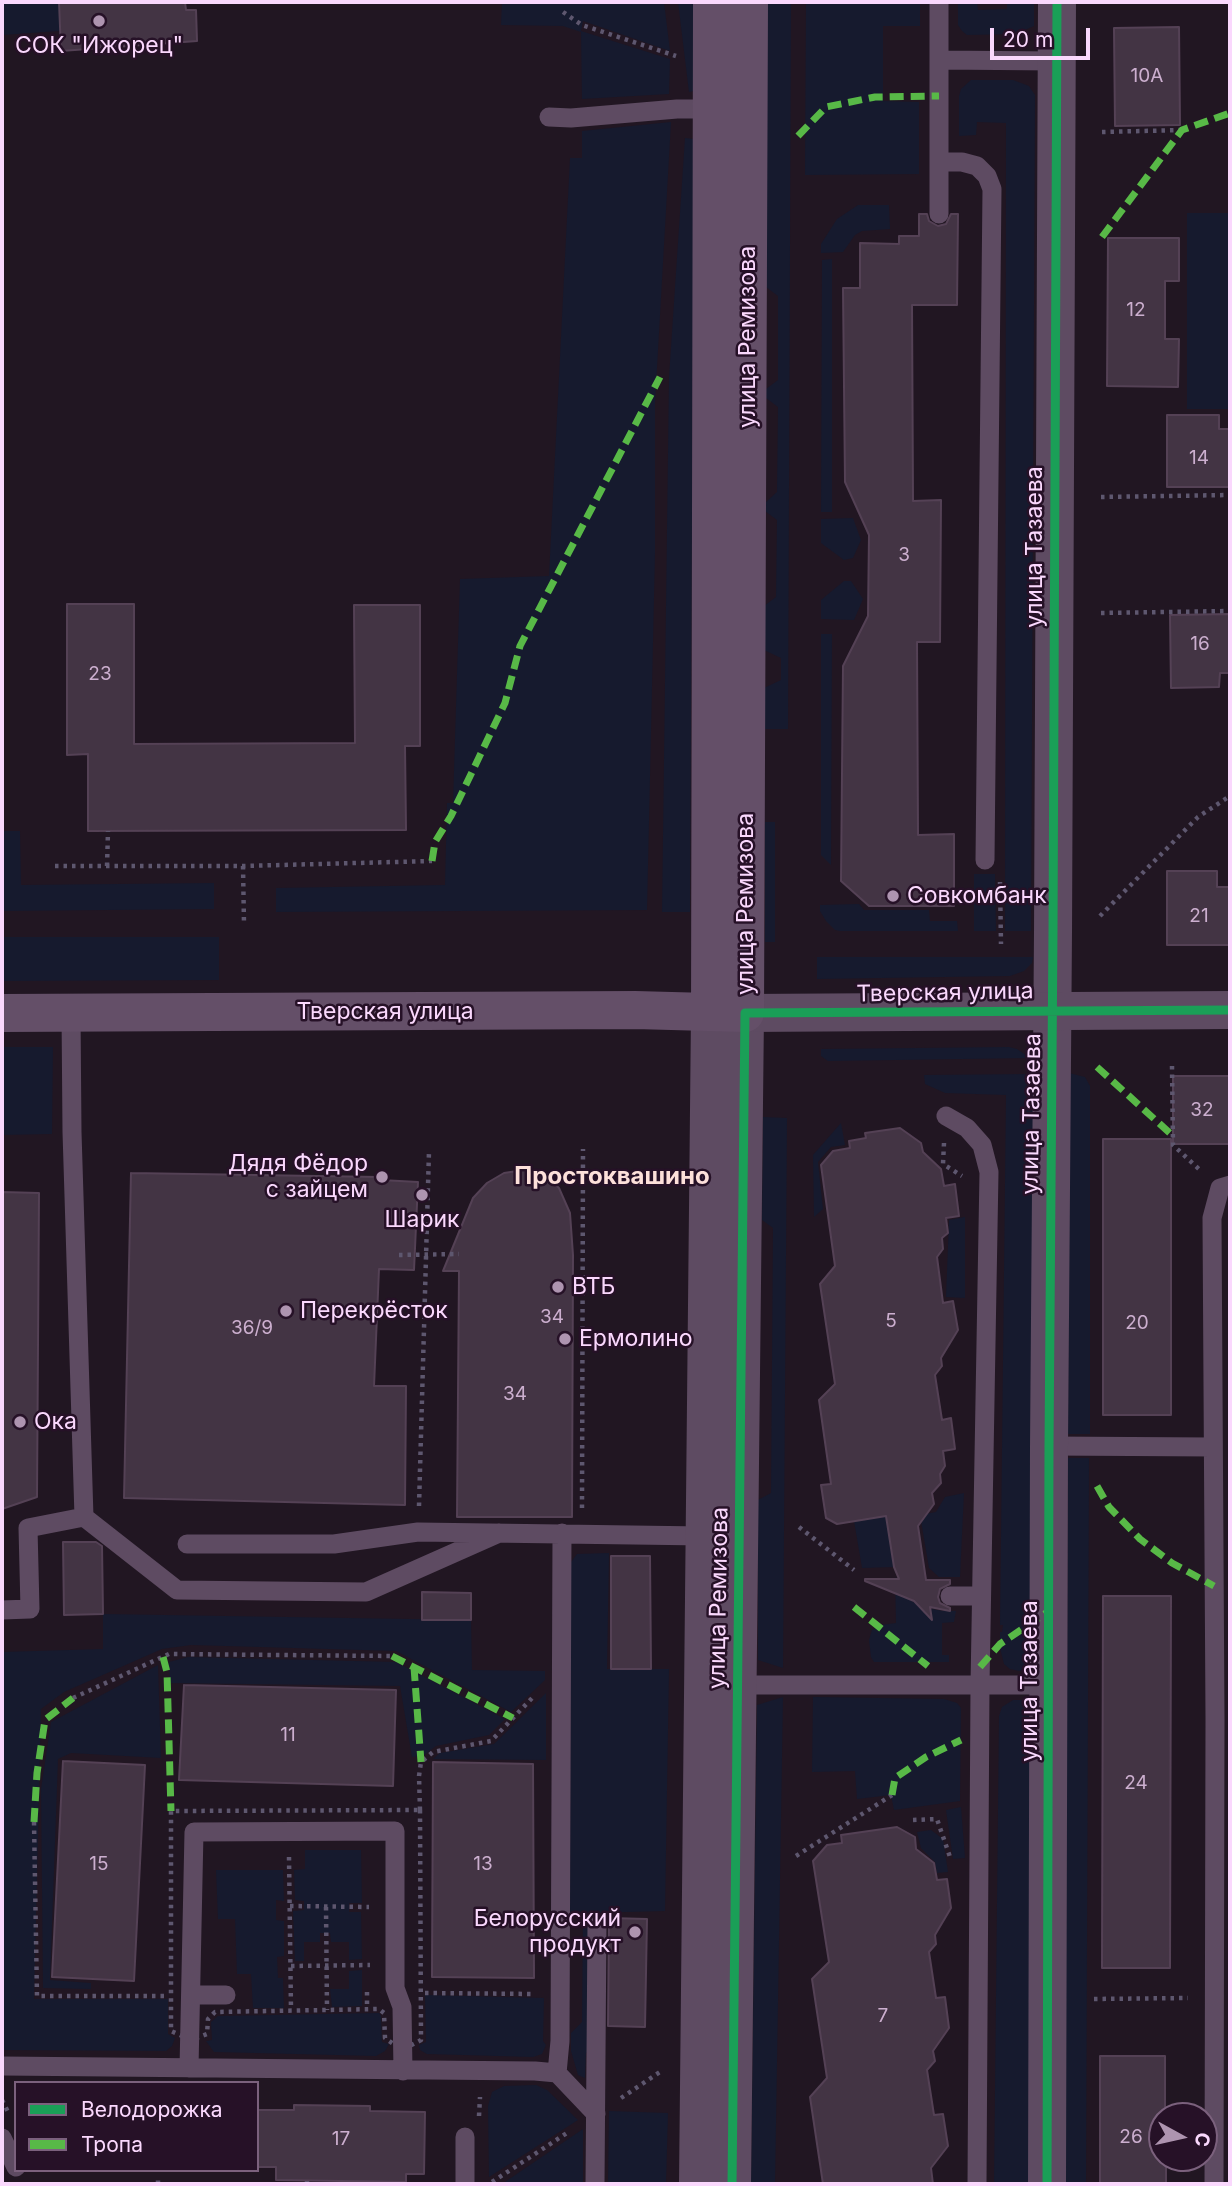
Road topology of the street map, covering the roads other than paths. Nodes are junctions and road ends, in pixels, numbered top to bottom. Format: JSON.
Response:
{"nodes":[{"id":1,"x":712,"y":2,"type":"edge"},
{"id":2,"x":749,"y":2,"type":"edge"},
{"id":3,"x":939,"y":2,"type":"edge"},
{"id":4,"x":1057,"y":2,"type":"edge"},
{"id":5,"x":939,"y":60,"type":"junction"},
{"id":6,"x":1056,"y":61,"type":"junction"},
{"id":7,"x":730,"y":110,"type":"junction"},
{"id":8,"x":549,"y":117,"type":"dead end"},
{"id":9,"x":939,"y":162,"type":"junction"},
{"id":10,"x":939,"y":214,"type":"dead end"},
{"id":11,"x":985,"y":860,"type":"dead end"},
{"id":12,"x":1230,"y":1010,"type":"edge"},
{"id":13,"x":727,"y":1012,"type":"junction"},
{"id":14,"x":1053,"y":1012,"type":"junction"},
{"id":15,"x":2,"y":1013,"type":"edge"},
{"id":16,"x":71,"y":1013,"type":"junction"},
{"id":17,"x":946,"y":1116,"type":"dead end"},
{"id":18,"x":1225,"y":1186,"type":"edge"},
{"id":19,"x":1049,"y":1446,"type":"junction"},
{"id":20,"x":1213,"y":1447,"type":"junction"},
{"id":21,"x":84,"y":1517,"type":"junction"},
{"id":22,"x":499,"y":1533,"type":"junction"},
{"id":23,"x":572,"y":1533,"type":"junction"},
{"id":24,"x":704,"y":1536,"type":"junction"},
{"id":25,"x":187,"y":1544,"type":"dead end"},
{"id":26,"x":950,"y":1596,"type":"dead end"},
{"id":27,"x":981,"y":1596,"type":"junction"},
{"id":28,"x":2,"y":1610,"type":"edge"},
{"id":29,"x":980,"y":1685,"type":"junction"},
{"id":30,"x":1049,"y":1685,"type":"junction"},
{"id":31,"x":720,"y":1686,"type":"junction"},
{"id":32,"x":1223,"y":1721,"type":"edge"},
{"id":33,"x":597,"y":1924,"type":"dead end"},
{"id":34,"x":192,"y":1995,"type":"junction"},
{"id":35,"x":226,"y":1995,"type":"dead end"},
{"id":36,"x":2,"y":2066,"type":"edge"},
{"id":37,"x":189,"y":2068,"type":"junction"},
{"id":38,"x":403,"y":2071,"type":"junction"},
{"id":39,"x":557,"y":2073,"type":"junction"},
{"id":40,"x":596,"y":2114,"type":"junction"},
{"id":41,"x":465,"y":2137,"type":"road end"},
{"id":42,"x":2,"y":2138,"type":"edge"},
{"id":43,"x":14,"y":2165,"type":"edge"},
{"id":44,"x":466,"y":2184,"type":"edge"},
{"id":45,"x":595,"y":2184,"type":"edge"},
{"id":46,"x":698,"y":2184,"type":"edge"},
{"id":47,"x":732,"y":2184,"type":"edge"},
{"id":48,"x":977,"y":2184,"type":"edge"},
{"id":49,"x":1047,"y":2184,"type":"edge"},
{"id":50,"x":1214,"y":2184,"type":"edge"}],
"edges":[{"from":1,"to":7,"type":"main road","name":"улица Ремизова"},
{"from":2,"to":7,"type":"main road","name":"улица Ремизова"},
{"from":3,"to":5,"type":"lane"},
{"from":4,"to":6,"type":"street","name":"улица Тазаева"},
{"from":5,"to":6,"type":"lane"},
{"from":5,"to":9,"type":"lane"},
{"from":6,"to":14,"type":"street","name":"улица Тазаева"},
{"from":7,"to":8,"type":"lane"},
{"from":7,"to":13,"type":"main road","name":"улица Ремизова"},
{"from":9,"to":10,"type":"lane"},
{"from":9,"to":11,"type":"lane"},
{"from":12,"to":14,"type":"street","name":"Тверская улица"},
{"from":13,"to":14,"type":"street","name":"Тверская улица"},
{"from":13,"to":16,"type":"main road","name":"Тверская улица"},
{"from":13,"to":24,"type":"street","name":"улица Ремизова"},
{"from":13,"to":31,"type":"street","name":"улица Ремизова"},
{"from":14,"to":19,"type":"street","name":"улица Тазаева"},
{"from":15,"to":16,"type":"main road","name":"Тверская улица"},
{"from":16,"to":21,"type":"lane"},
{"from":17,"to":27,"type":"lane"},
{"from":18,"to":20,"type":"lane"},
{"from":19,"to":20,"type":"lane"},
{"from":19,"to":30,"type":"street","name":"улица Тазаева"},
{"from":20,"to":32,"type":"lane"},
{"from":21,"to":22,"type":"lane"},
{"from":21,"to":28,"type":"lane"},
{"from":22,"to":23,"type":"lane"},
{"from":22,"to":25,"type":"lane"},
{"from":23,"to":24,"type":"lane"},
{"from":23,"to":39,"type":"lane"},
{"from":24,"to":31,"type":"street","name":"улица Ремизова"},
{"from":26,"to":27,"type":"lane"},
{"from":27,"to":29,"type":"lane"},
{"from":29,"to":30,"type":"lane"},
{"from":29,"to":31,"type":"lane"},
{"from":29,"to":48,"type":"lane"},
{"from":30,"to":49,"type":"street","name":"улица Тазаева"},
{"from":31,"to":46,"type":"street","name":"улица Ремизова"},
{"from":31,"to":47,"type":"street","name":"улица Ремизова"},
{"from":32,"to":50,"type":"lane"},
{"from":33,"to":40,"type":"lane"},
{"from":34,"to":35,"type":"lane"},
{"from":34,"to":37,"type":"lane"},
{"from":34,"to":38,"type":"lane"},
{"from":36,"to":37,"type":"lane"},
{"from":37,"to":38,"type":"lane"},
{"from":38,"to":39,"type":"lane"},
{"from":39,"to":40,"type":"lane"},
{"from":40,"to":45,"type":"lane"},
{"from":41,"to":44,"type":"lane"},
{"from":42,"to":43,"type":"lane"}]}
